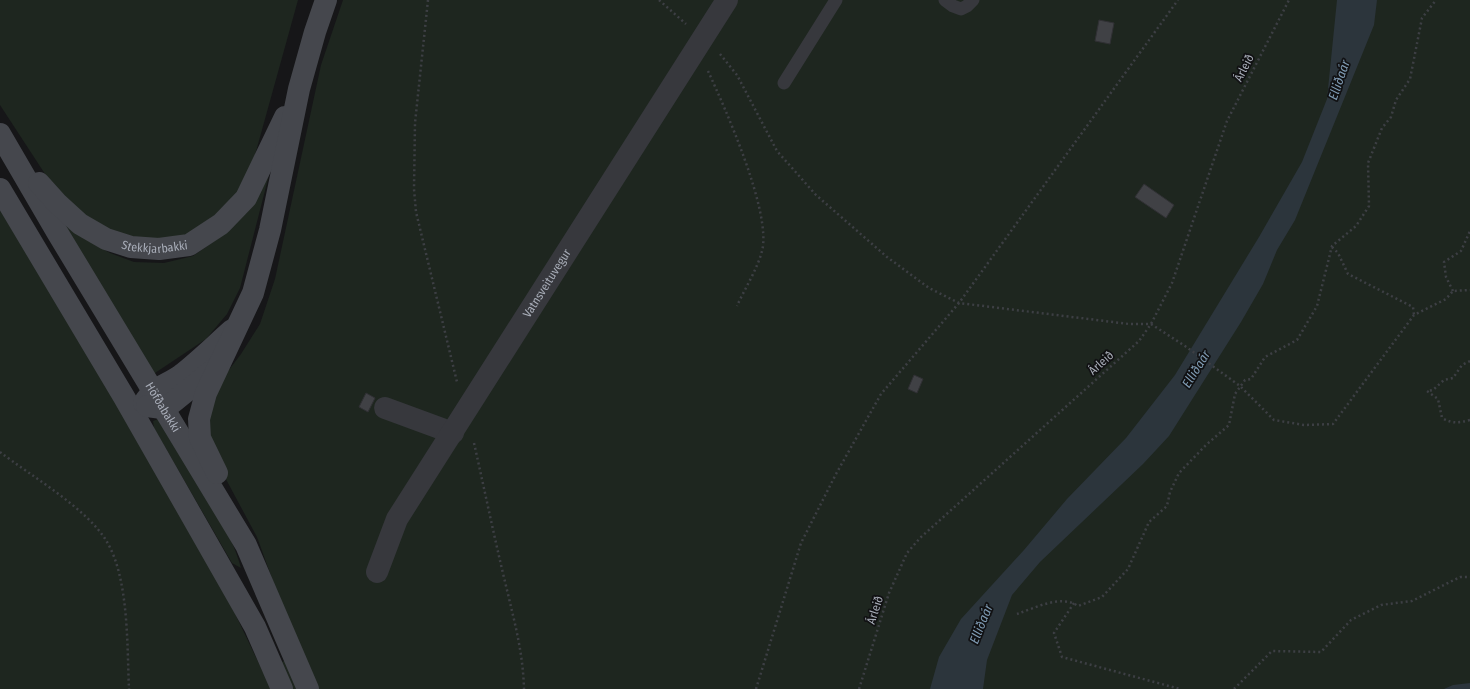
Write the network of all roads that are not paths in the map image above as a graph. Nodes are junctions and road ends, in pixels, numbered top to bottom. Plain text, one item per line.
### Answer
1 (326, 0) edge
2 (727, 0) edge
3 (836, 0) edge
4 (945, 0) edge
5 (973, 0) edge
6 (784, 83) dead end
7 (299, 89) junction
8 (5, 142) edge
9 (0, 189) edge
10 (240, 322) junction
11 (221, 363) junction
12 (145, 400) junction
13 (385, 408) dead end
14 (452, 433) junction
15 (246, 545) junction
16 (377, 572) dead end
17 (282, 689) edge
18 (308, 689) edge

1 - 7 main road, Stekkjarbakki
2 - 14 street, Vatnsveituvegur
3 - 6 lane
4 - 5 lane
7 - 8 main road, Stekkjarbakki
7 - 10 main road, Stekkjarbakki
8 - 12 main road, Höfðabakki
9 - 12 main road, Höfðabakki
10 - 11 main road
10 - 12 main road, Stekkjarbakki
11 - 12 main road
11 - 15 main road
12 - 15 main road, Höfðabakki
12 - 17 main road, Höfðabakki
13 - 14 street
14 - 16 street, Vatnsveituvegur
15 - 18 main road, Höfðabakki

